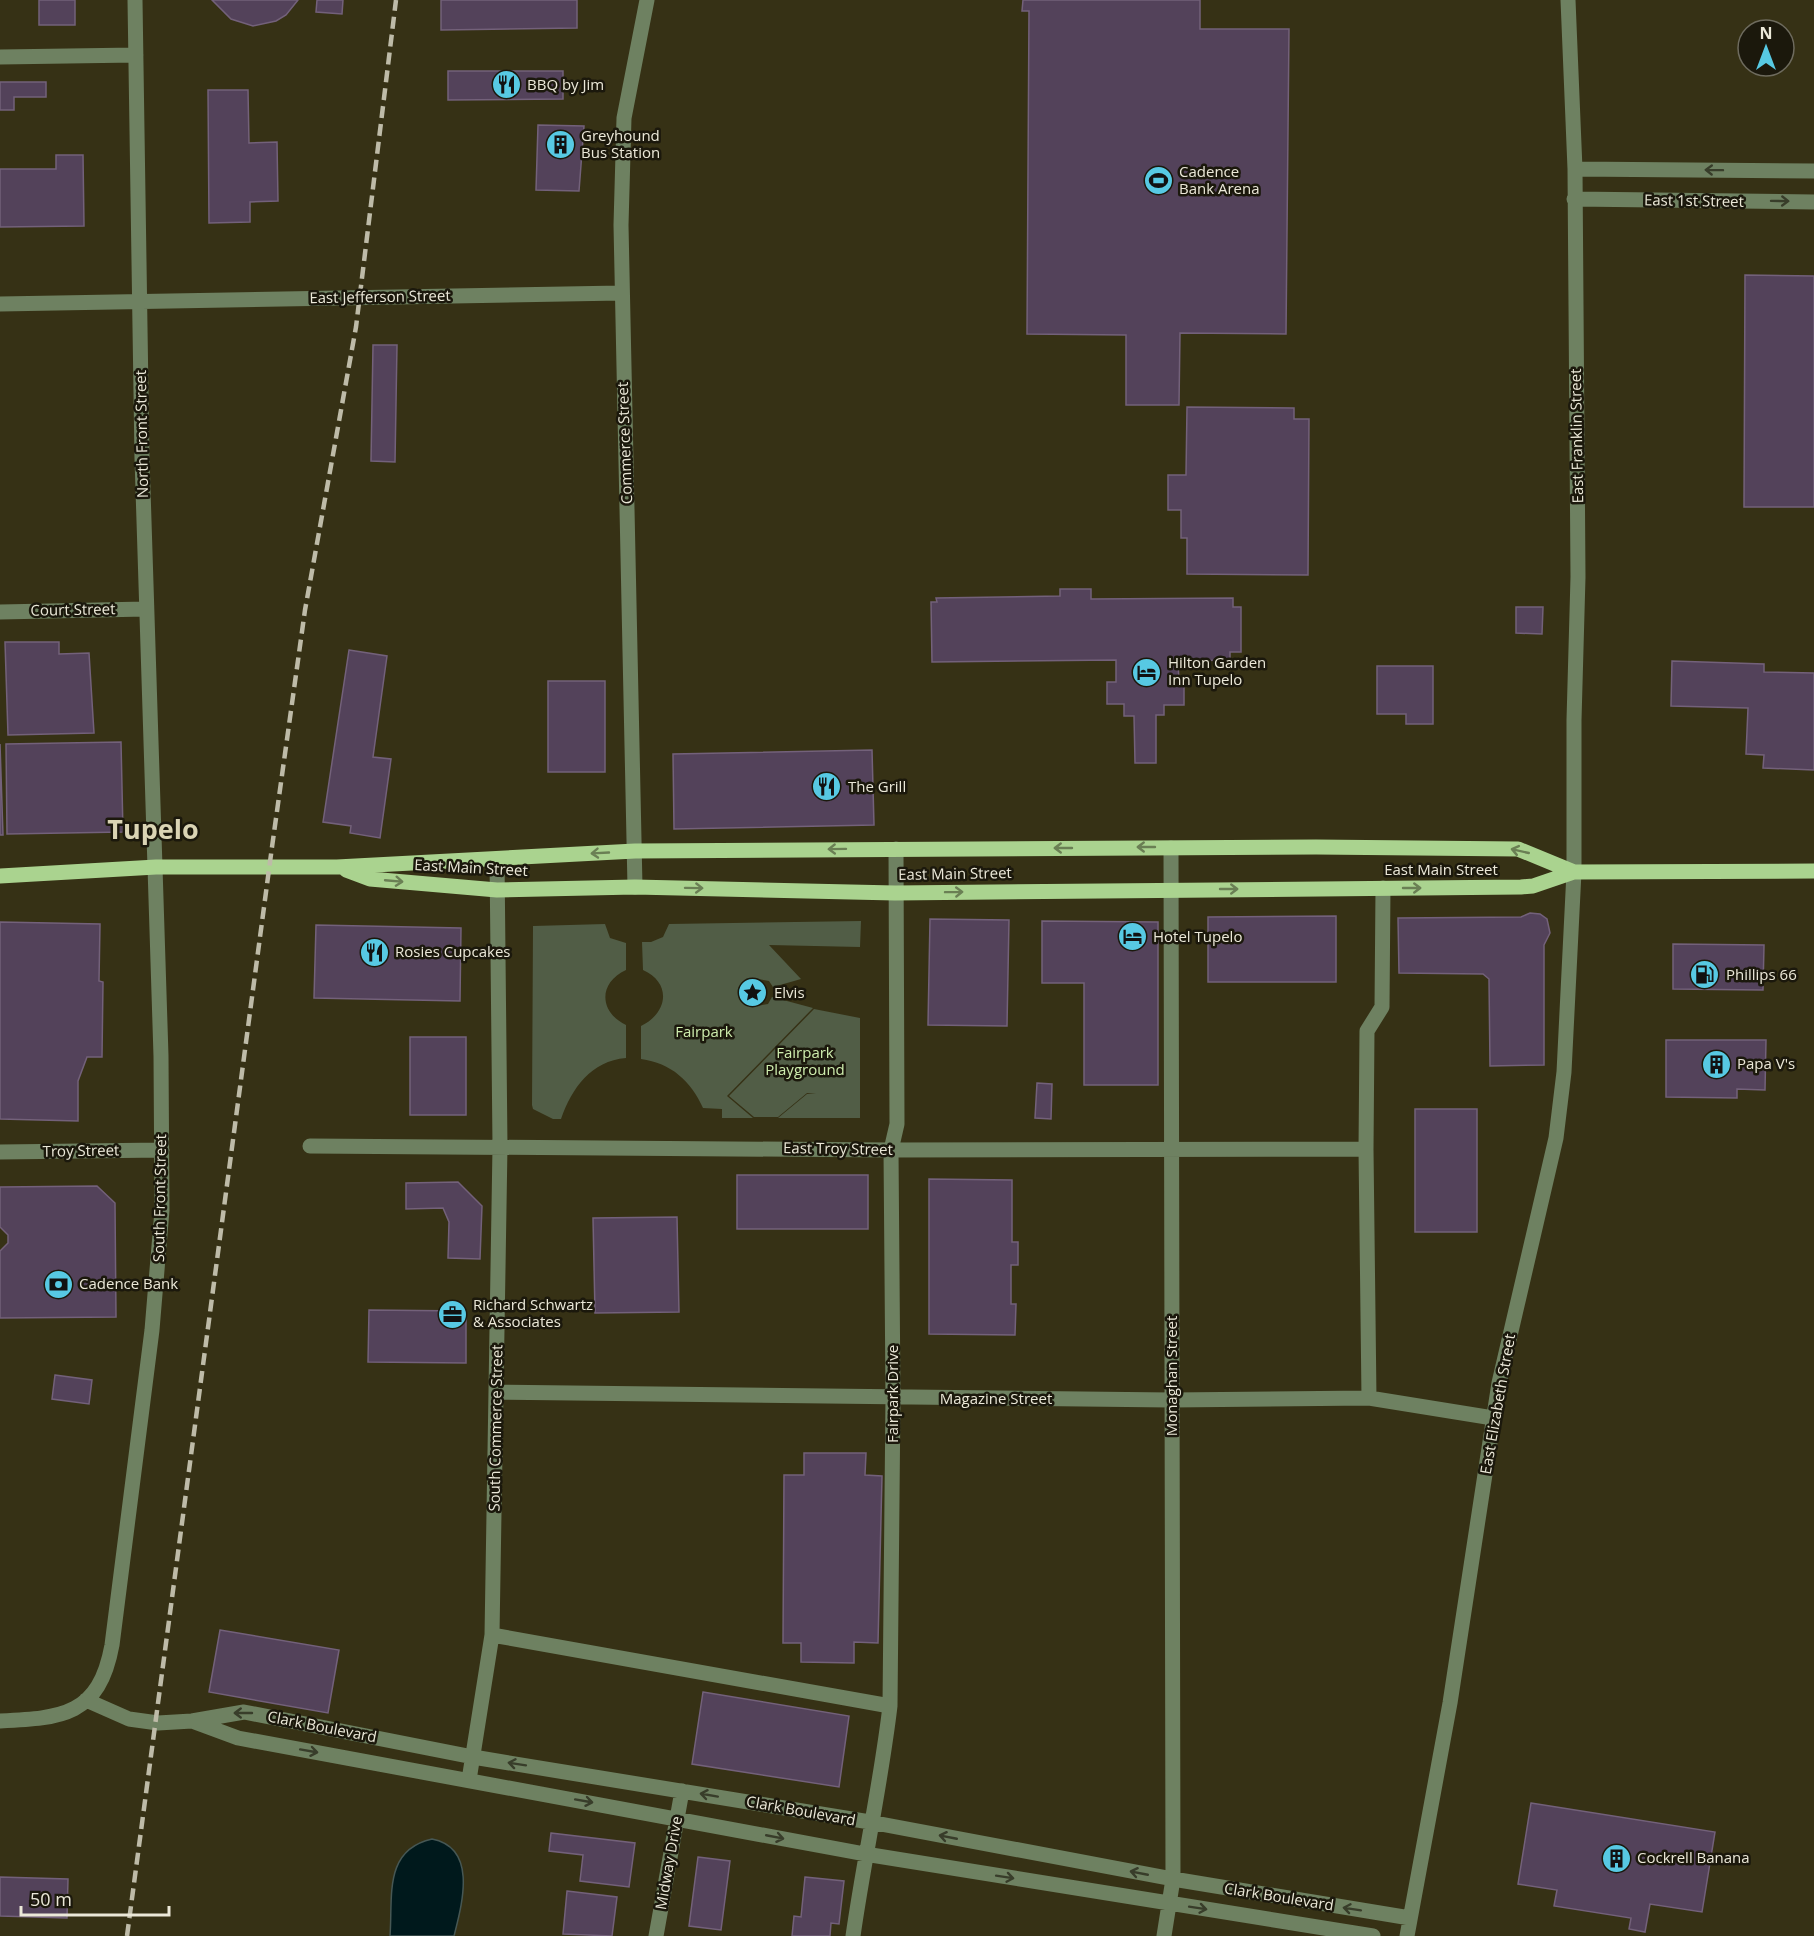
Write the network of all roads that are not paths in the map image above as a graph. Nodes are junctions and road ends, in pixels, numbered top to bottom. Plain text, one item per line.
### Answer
1 (135, 0) edge
2 (647, 0) edge
3 (1568, 0) edge
4 (136, 55) junction
5 (0, 57) edge
6 (1575, 169) junction
7 (1814, 171) edge
8 (1574, 199) junction
9 (1814, 202) edge
10 (621, 293) junction
11 (140, 301) junction
12 (0, 304) edge
13 (146, 609) junction
14 (0, 612) edge
15 (1171, 848) junction
16 (896, 849) junction
17 (635, 851) junction
18 (497, 859) junction
19 (156, 867) junction
20 (337, 867) junction
21 (1814, 871) edge
22 (1574, 872) junction
23 (0, 876) edge
24 (635, 887) junction
25 (1383, 888) junction
26 (497, 890) junction
27 (1171, 890) junction
28 (895, 893) junction
29 (310, 1146) dead end
30 (500, 1146) junction
31 (1171, 1149) junction
32 (1366, 1149) junction
33 (162, 1150) junction
34 (891, 1150) junction
35 (0, 1152) edge
36 (497, 1392) junction
37 (893, 1396) junction
38 (1369, 1398) junction
39 (1172, 1400) junction
40 (1493, 1418) junction
41 (492, 1635) junction
42 (86, 1700) junction
43 (890, 1706) junction
44 (0, 1721) edge
45 (192, 1721) junction
46 (472, 1756) junction
47 (469, 1780) junction
48 (682, 1791) junction
49 (677, 1818) junction
50 (870, 1822) junction
51 (865, 1854) junction
52 (1173, 1880) junction
53 (1170, 1904) junction
54 (1410, 1918) junction
55 (656, 1936) edge
56 (853, 1936) edge
57 (1164, 1936) edge
58 (1373, 1936) edge
59 (1407, 1936) edge

1 - 4 street, North Front Street
2 - 10 street, Commerce Street
3 - 6 street, East Franklin Street
4 - 5 street
4 - 11 street, North Front Street
7 -> 6 street, East 1st Street
6 - 8 street, East Franklin Street
8 -> 9 street, East 1st Street
8 - 22 street, East Franklin Street
10 - 11 street, East Jefferson Street
10 - 17 street, Commerce Street
11 - 12 street, East Jefferson Street
11 - 13 street, North Front Street
13 - 14 street, Court Street
13 - 19 street, North Front Street
15 -> 16 main road, East Main Street
22 -> 15 main road, East Main Street
15 - 27 street, Monaghan Street
16 -> 17 main road, East Main Street
16 - 28 street, Fairpark Drive
17 -> 18 main road, East Main Street
17 - 24 street, Commerce Street
18 - 20 main road, East Main Street
18 - 26 street, South Commerce Street
19 - 20 main road, East Main Street
19 - 23 main road, East Main Street
19 - 33 street, South Front Street
20 -> 26 main road, East Main Street
21 - 22 main road, East Main Street
25 -> 22 main road, East Main Street
22 - 40 street, East Elizabeth Street
24 - 26 main road, East Main Street
24 -> 28 main road, East Main Street
27 -> 25 main road, East Main Street
25 - 32 street
26 - 30 street, South Commerce Street
28 -> 27 main road, East Main Street
27 - 31 street, Monaghan Street
28 - 34 street, Fairpark Drive
29 - 30 street, East Troy Street
30 - 34 street, East Troy Street
30 - 36 street, South Commerce Street
31 - 32 street, East Troy Street
31 - 34 street, East Troy Street
31 - 39 street, Monaghan Street
32 - 38 street
33 - 35 street, Troy Street
33 - 42 street, South Front Street
34 - 37 street, Fairpark Drive
36 - 37 street, Magazine Street
36 - 41 street, South Commerce Street
37 - 39 street, Magazine Street
37 - 43 street, Fairpark Drive
38 - 39 street, Magazine Street
38 - 40 street, Magazine Street
39 - 52 street, Monaghan Street
40 - 54 street, East Elizabeth Street
41 - 43 street
41 - 46 street, South Commerce Street
42 - 44 street
42 - 45 street, Clark Boulevard
43 - 50 street, Fairpark Drive
46 -> 45 street, Clark Boulevard
45 -> 47 street, Clark Boulevard
46 - 47 street, South Commerce Street
48 -> 46 street, Clark Boulevard
47 -> 49 street, Clark Boulevard
48 - 49 street, Midway Drive
50 -> 48 street, Clark Boulevard
49 -> 51 street, Clark Boulevard
49 - 55 street, Midway Drive
50 - 51 street, Fairpark Drive
52 -> 50 street, Clark Boulevard
51 -> 53 street, Clark Boulevard
51 - 56 street, Fairpark Drive
52 - 53 street, Monaghan Street
54 -> 52 street, Clark Boulevard
53 - 57 street, Monaghan Street
53 -> 58 street, Clark Boulevard
54 - 59 street, East Elizabeth Street

